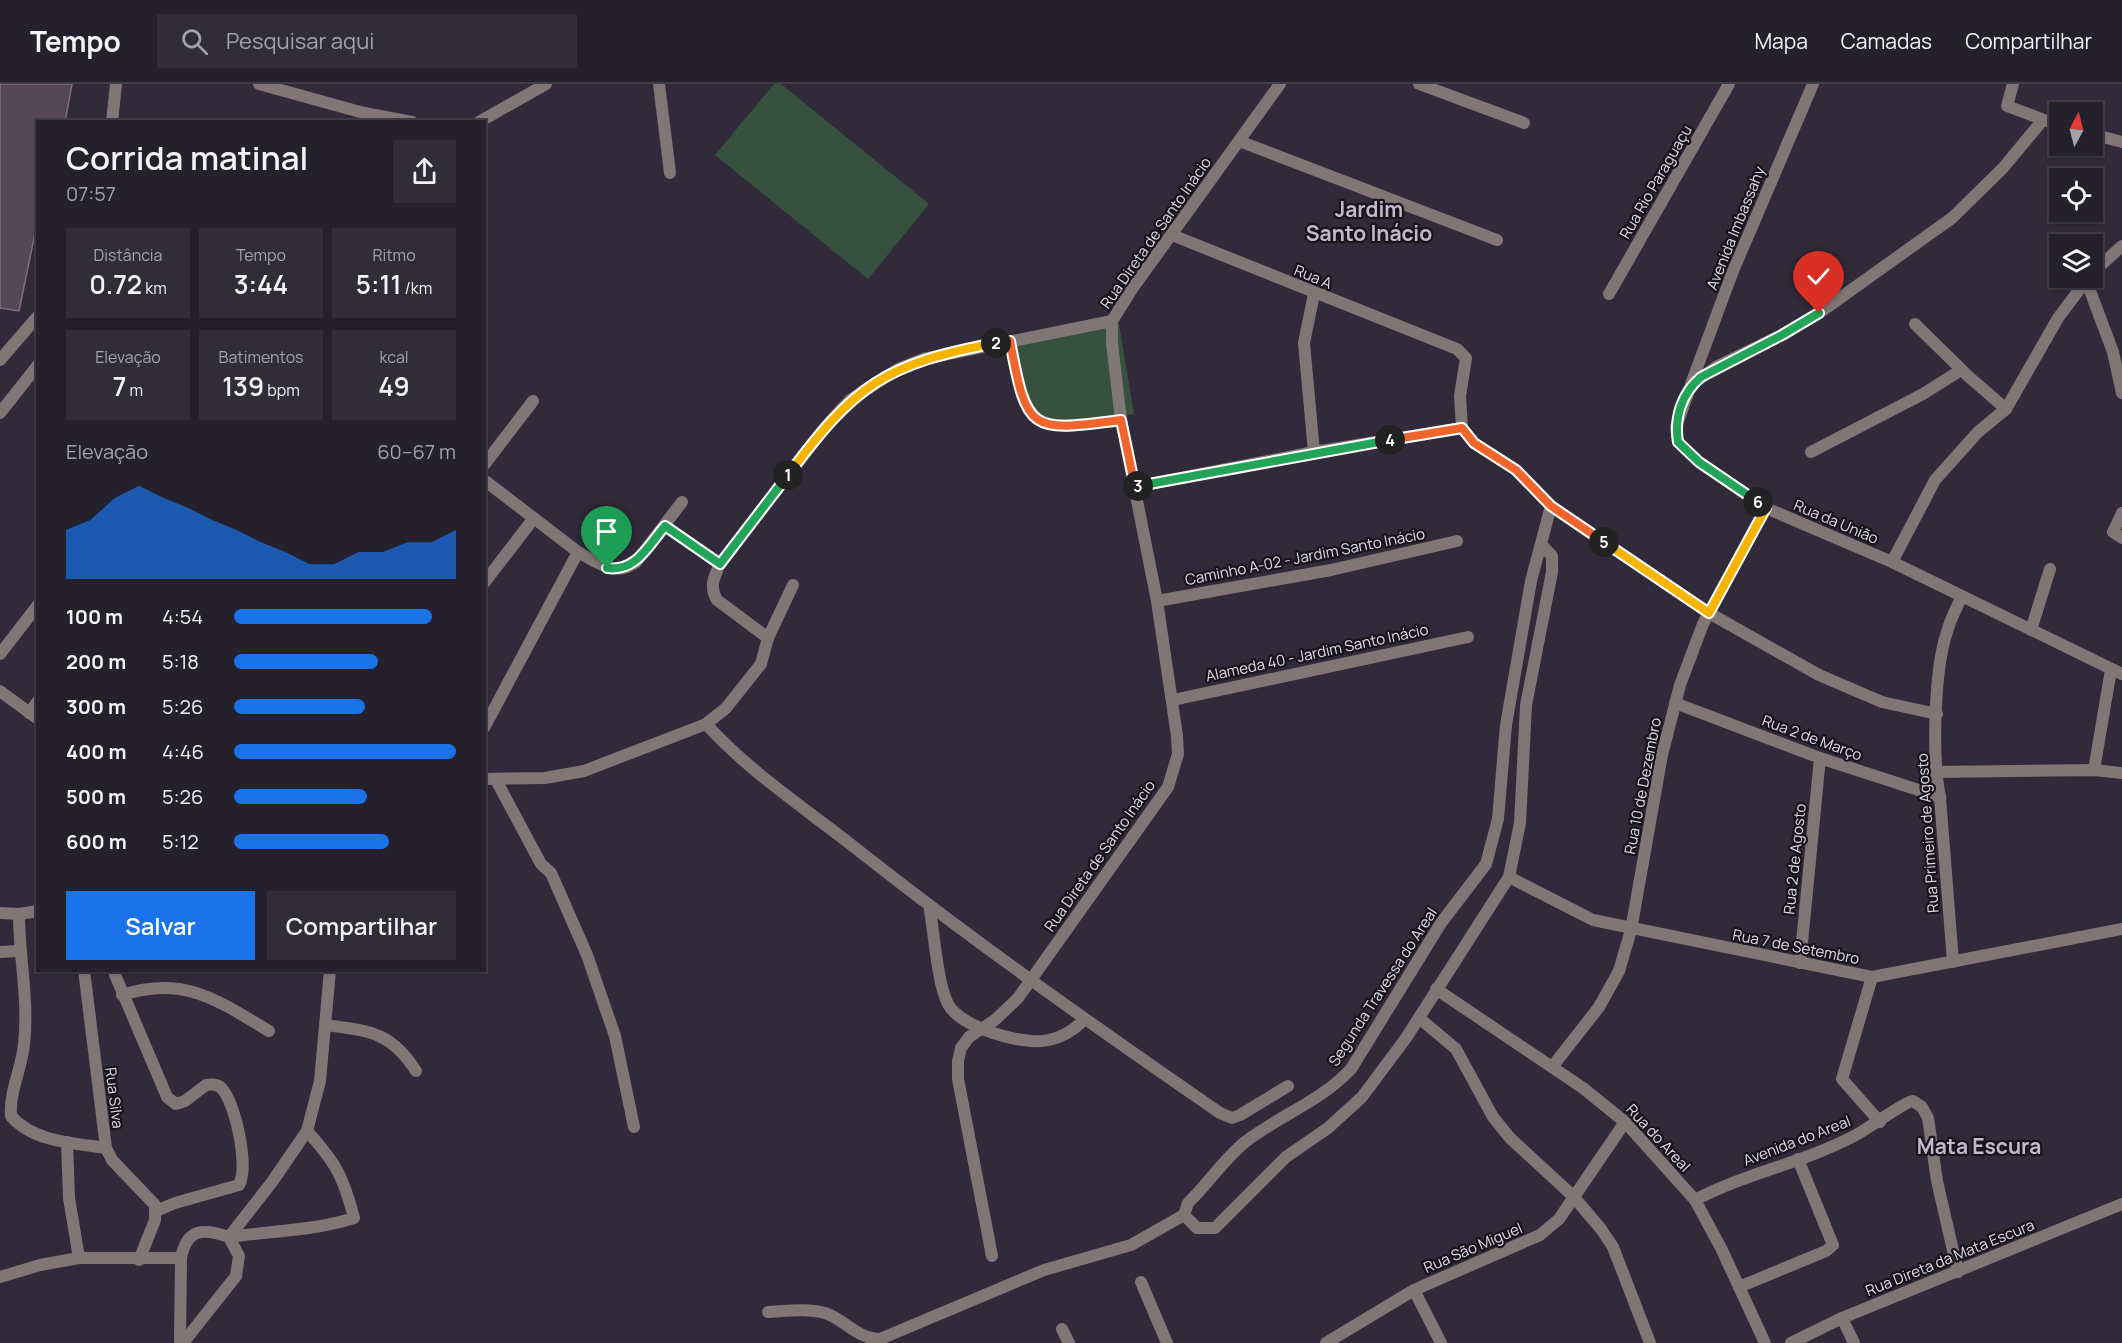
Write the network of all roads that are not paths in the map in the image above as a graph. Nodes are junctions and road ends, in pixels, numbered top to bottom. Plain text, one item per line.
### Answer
1 (116, 84) edge
2 (259, 84) edge
3 (546, 84) edge
4 (659, 84) edge
5 (1280, 84) edge
6 (1419, 84) edge
7 (1729, 84) edge
8 (1813, 84) edge
9 (2013, 84) edge
10 (112, 120) edge
11 (401, 120) edge
12 (483, 120) edge
13 (2042, 121) junction
14 (1524, 123) dead end
15 (2049, 123) edge
16 (2103, 138) edge
17 (1239, 141) junction
18 (2122, 142) edge
19 (670, 173) dead end
20 (1172, 235) junction
21 (1497, 240) dead end
22 (2122, 246) edge
23 (2103, 264) edge
24 (2081, 288) edge
25 (2093, 288) edge
26 (1314, 294) junction
27 (1609, 294) dead end
28 (36, 318) edge
29 (1112, 321) junction
30 (1915, 324) dead end
31 (1010, 341) junction
32 (0, 360) edge
33 (36, 368) edge
34 (1961, 370) junction
35 (1691, 385) junction
36 (2122, 393) edge
37 (533, 401) dead end
38 (2006, 409) junction
39 (0, 413) edge
40 (1121, 420) junction
41 (1462, 428) junction
42 (1314, 452) junction
43 (1811, 452) dead end
44 (486, 462) edge
45 (486, 482) edge
46 (1135, 487) junction
47 (681, 502) dead end
48 (1551, 506) junction
49 (1766, 508) junction
50 (2122, 513) edge
51 (534, 518) junction
52 (665, 526) junction
53 (2122, 538) edge
54 (1457, 541) dead end
55 (1541, 544) junction
56 (578, 552) junction
57 (1892, 562) junction
58 (720, 564) junction
59 (2050, 569) dead end
60 (486, 580) edge
61 (793, 585) dead end
62 (1961, 598) junction
63 (1157, 601) junction
64 (36, 608) edge
65 (1709, 613) junction
66 (2031, 630) junction
67 (1468, 637) dead end
68 (768, 638) junction
69 (0, 654) edge
70 (2117, 672) edge
71 (0, 691) edge
72 (1173, 699) junction
73 (1675, 703) junction
74 (1937, 714) junction
75 (33, 716) edge
76 (486, 724) edge
77 (706, 724) junction
78 (1820, 758) junction
79 (2094, 770) junction
80 (1935, 772) junction
81 (2122, 773) edge
82 (490, 779) edge
83 (1940, 797) junction
84 (1509, 876) junction
85 (929, 905) junction
86 (36, 911) edge
87 (0, 913) edge
88 (19, 914) junction
89 (2122, 929) edge
90 (1631, 930) junction
91 (19, 951) junction
92 (0, 952) edge
93 (1953, 962) junction
94 (1800, 963) junction
95 (84, 972) edge
96 (114, 972) edge
97 (330, 972) edge
98 (1872, 977) junction
99 (1031, 980) junction
100 (1436, 989) junction
101 (122, 994) junction
102 (1419, 1018) junction
103 (1084, 1020) junction
104 (326, 1025) junction
105 (980, 1028) junction
106 (269, 1030) dead end
107 (1552, 1067) junction
108 (416, 1071) dead end
109 (1288, 1086) dead end
110 (1625, 1122) junction
111 (1880, 1122) junction
112 (634, 1127) dead end
113 (307, 1131) junction
114 (68, 1142) junction
115 (106, 1148) junction
116 (1798, 1159) junction
117 (1573, 1196) junction
118 (1695, 1200) junction
119 (2122, 1204) edge
120 (156, 1211) junction
121 (1184, 1215) junction
122 (229, 1237) junction
123 (992, 1256) dead end
124 (79, 1258) junction
125 (181, 1258) junction
126 (139, 1260) junction
127 (1958, 1272) junction
128 (0, 1277) edge
129 (1141, 1282) dead end
130 (1739, 1287) junction
131 (1414, 1290) junction
132 (768, 1312) dead end
133 (1842, 1318) junction
134 (1062, 1329) dead end
135 (181, 1343) edge
136 (1069, 1343) edge
137 (1167, 1343) edge
138 (1326, 1343) edge
139 (1441, 1343) edge
140 (1650, 1343) edge
141 (1765, 1343) edge
142 (1791, 1343) edge
143 (1854, 1343) edge

1 - 10 street
2 - 11 street
3 - 12 street
4 - 19 street
5 - 17 street, Rua Direta de Santo Inácio
6 - 14 street
7 - 27 street, Rua Rio Paraguaçu
8 - 35 street, Avenida Imbassahy
9 - 13 street
13 - 15 street
13 - 35 street
16 - 18 street
17 - 20 street, Rua Direta de Santo Inácio
17 - 21 street
20 - 26 street, Rua A
20 - 29 street, Rua Direta de Santo Inácio
22 - 23 street
24 - 38 street
25 - 36 street
26 - 41 street, Rua A
26 - 42 street
28 - 32 street
29 - 31 street
29 - 40 street, Rua Direta de Santo Inácio
30 - 34 street
31 - 40 street
31 - 58 street
33 - 39 street
34 - 38 street
34 - 43 street
35 - 49 street, Rua da União
37 - 44 street
38 - 57 street
40 - 46 street, Rua Direta de Santo Inácio
41 - 42 street
41 - 48 street
42 - 46 street
45 - 51 street
46 - 63 street, Rua Direta de Santo Inácio
47 - 52 street
48 - 55 street, Segunda Travessa do Areal
48 - 65 street
49 - 57 street, Rua da União
49 - 65 street, Rua 10 de Dezembro
50 - 53 street
51 - 56 street
51 - 60 street
52 - 56 street
52 - 58 street
54 - 63 street, Caminho A-02 - Jardim Santo Inácio
55 - 84 street
55 - 121 street, Segunda Travessa do Areal
56 - 76 street
57 - 62 street, Rua da União
58 - 68 street
59 - 66 street
61 - 68 street
62 - 66 street, Rua da União
62 - 74 street, Rua Primeiro de Agosto
63 - 72 street, Rua Direta de Santo Inácio
64 - 69 street
65 - 73 street, Rua 10 de Dezembro
65 - 74 street
66 - 70 street, Rua da União
67 - 72 street, Alameda 40 - Jardim Santo Inácio
68 - 77 street
70 - 79 street
71 - 75 street
72 - 99 street, Rua Direta de Santo Inácio
73 - 78 street, Rua 2 de Março
73 - 90 street, Rua 10 de Dezembro
74 - 80 street, Rua Primeiro de Agosto
77 - 82 street
77 - 85 street
78 - 83 street, Rua 2 de Março
78 - 94 street, Rua 2 de Agosto
79 - 80 street
79 - 81 street
80 - 83 street, Rua Primeiro de Agosto
82 - 112 street
83 - 93 street, Rua Primeiro de Agosto
84 - 90 street, Rua 7 de Setembro
84 - 100 street
85 - 99 street
85 - 105 street
86 - 88 street
87 - 88 street
88 - 91 street
89 - 93 street, Rua 7 de Setembro
90 - 94 street, Rua 7 de Setembro
90 - 107 street, Rua 10 de Dezembro
91 - 92 street
91 - 114 street
93 - 98 street, Rua 7 de Setembro
94 - 98 street, Rua 7 de Setembro
95 - 115 street, Rua Silva
96 - 101 street
97 - 104 street
98 - 111 street
99 - 103 street
99 - 105 street, Rua Direta de Santo Inácio
100 - 102 street
100 - 107 street, Rua do Areal
101 - 106 street
101 - 120 street
102 - 117 street
102 - 121 street
103 - 105 street
103 - 109 street
104 - 108 street
104 - 113 street
105 - 123 street, Rua Direta de Santo Inácio
107 - 110 street, Rua do Areal
110 - 117 street, Rua São Miguel
110 - 118 street, Rua do Areal
111 - 116 street, Avenida do Areal
111 - 127 street, Avenida do Areal
113 - 122 street
113 - 122 street
114 - 115 street
114 - 124 street
115 - 120 street, Rua Silva
116 - 118 street, Avenida do Areal
116 - 130 street
117 - 131 street, Rua São Miguel
117 - 140 street
118 - 130 street, Rua do Areal
119 - 127 street, Rua Direta da Mata Escura
120 - 126 street
121 - 132 street
122 - 125 street
122 - 135 street
124 - 126 street
124 - 128 street
125 - 126 street
125 - 135 street
127 - 133 street, Rua Direta da Mata Escura
129 - 137 street
130 - 141 street, Rua do Areal
131 - 138 street, Rua São Miguel
131 - 139 street
133 - 142 street, Rua Direta da Mata Escura
133 - 143 street
134 - 136 street

